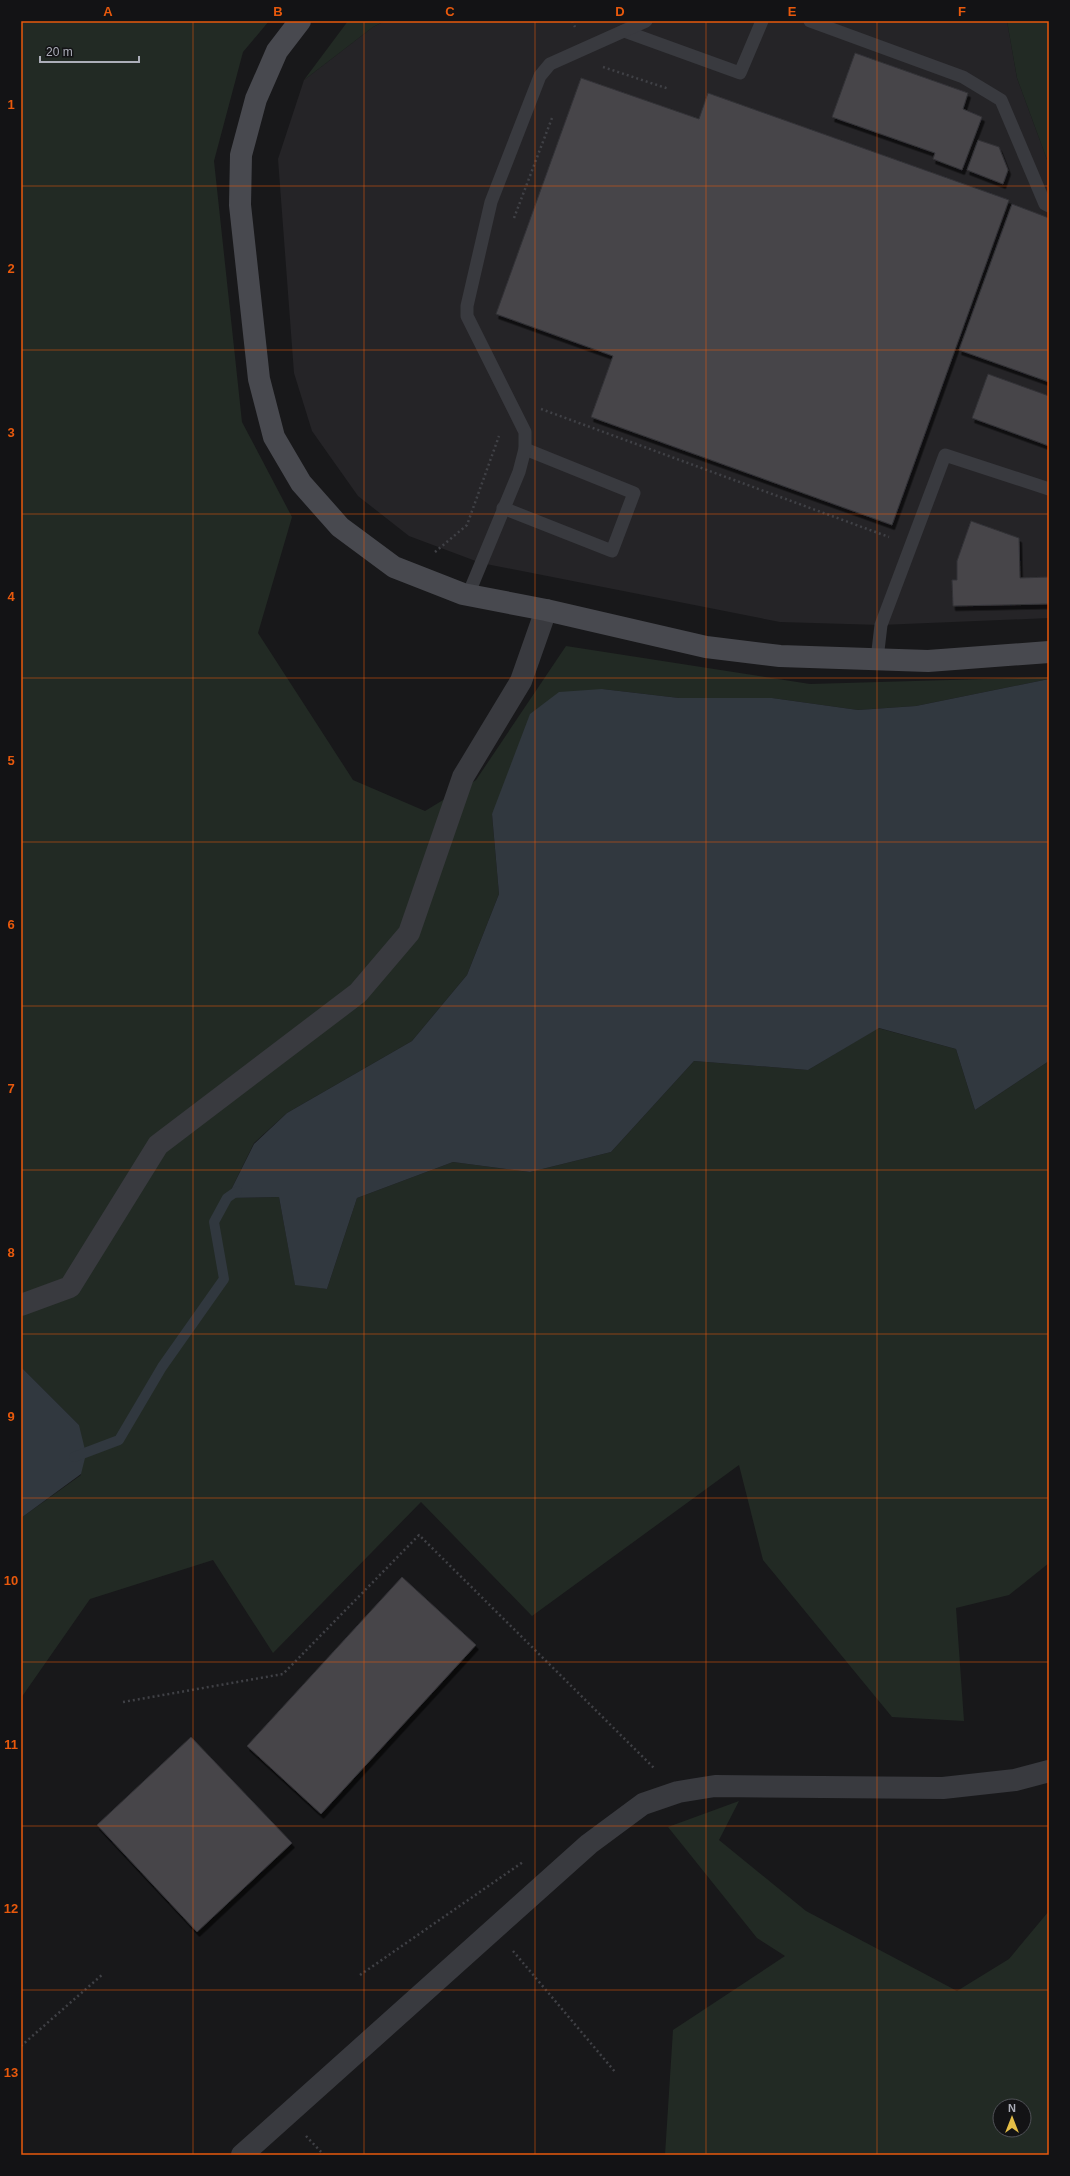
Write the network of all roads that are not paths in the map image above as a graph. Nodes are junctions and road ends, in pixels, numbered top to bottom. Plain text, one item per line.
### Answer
1 (300, 21) edge
2 (646, 21) edge
3 (762, 21) edge
4 (810, 21) edge
5 (624, 31) junction
6 (1049, 206) edge
7 (525, 449) junction
8 (1049, 489) edge
9 (503, 508) junction
10 (468, 595) junction
11 (546, 610) junction
12 (1049, 652) edge
13 (877, 659) junction
14 (21, 1305) edge
15 (1049, 1771) edge
16 (242, 2155) edge

1 - 10 street
2 - 5 lane
3 - 5 lane
4 - 6 lane
5 - 7 lane
7 - 9 lane
7 - 9 lane
8 - 13 lane
9 - 10 lane
10 - 11 street
11 - 13 street
11 - 14 street
12 - 13 street
15 - 16 street

